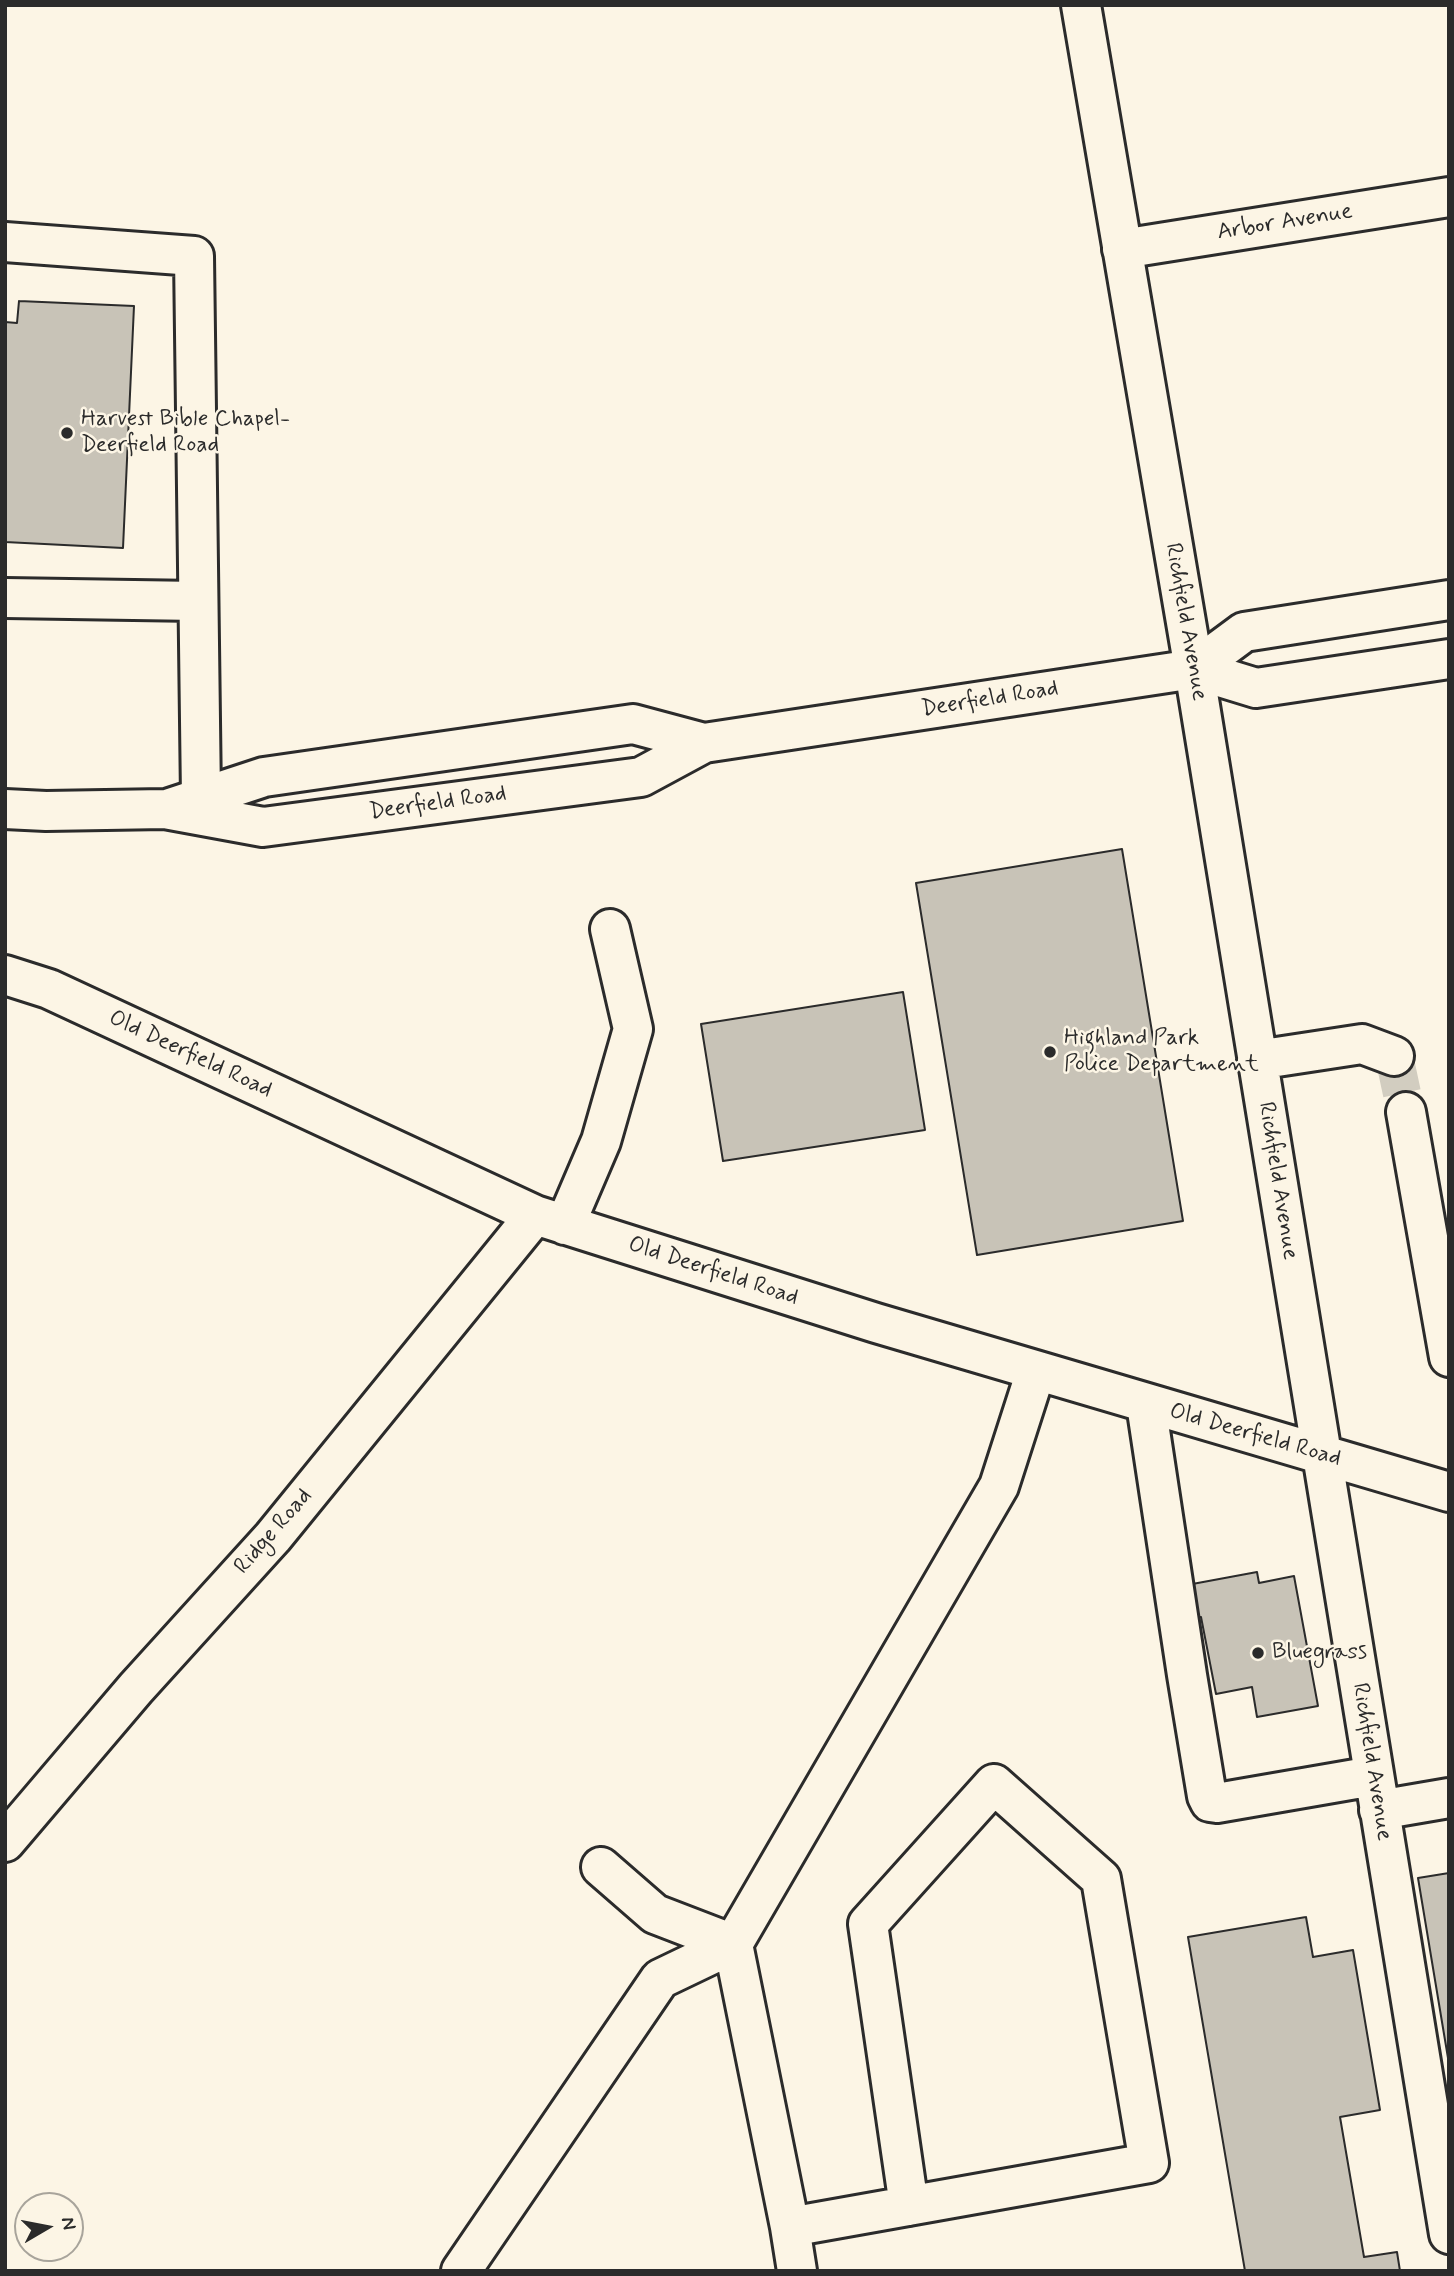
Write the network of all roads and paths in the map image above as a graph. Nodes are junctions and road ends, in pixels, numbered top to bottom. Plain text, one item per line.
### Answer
1 (1081, 5) edge
2 (1449, 197) edge
3 (5, 242) edge
4 (1122, 250) junction
5 (5, 598) edge
6 (1449, 600) edge
7 (198, 601) junction
8 (1449, 659) edge
9 (1194, 669) junction
10 (704, 743) junction
11 (201, 798) junction
12 (5, 809) edge
13 (165, 809) junction
14 (610, 929) dead end
15 (5, 975) edge
16 (1394, 1056) dead end
17 (1257, 1060) junction
18 (1406, 1112) tunnel mouth
19 (550, 1220) junction
20 (1449, 1357) edge
21 (1036, 1371) junction
22 (1146, 1404) junction
23 (1322, 1456) junction
24 (1449, 1492) edge
25 (1376, 1793) junction
26 (1449, 1798) edge
27 (5, 1842) edge
28 (601, 1867) dead end
29 (733, 1944) junction
30 (909, 2206) junction
31 (790, 2227) junction
32 (1449, 2234) edge
33 (461, 2271) edge
34 (797, 2271) edge

1 - 4 street, Richfield Avenue
2 - 4 street, Arbor Avenue
3 - 7 street
4 - 9 street, Richfield Avenue
5 - 7 street
6 - 9 street, Deerfield Road
7 - 11 street
8 - 9 street, Deerfield Road
9 - 10 street, Deerfield Road
9 - 17 street, Richfield Avenue
10 - 11 street, Deerfield Road
10 - 13 street, Deerfield Road
11 - 13 street, Deerfield Road
12 - 13 street, Deerfield Road
14 - 19 street, Ridge Road
15 - 19 street, Old Deerfield Road
16 - 17 street
17 - 23 street, Richfield Avenue
18 - 20 street
19 - 21 street, Old Deerfield Road
19 - 27 street, Ridge Road
21 - 22 street, Old Deerfield Road
21 - 29 street
22 - 23 street, Old Deerfield Road
22 - 25 street
23 - 24 street, Old Deerfield Road
23 - 25 street, Richfield Avenue
25 - 26 street
25 - 32 street, Richfield Avenue
28 - 29 street
29 - 31 street
29 - 33 street
30 - 30 street
30 - 31 street
31 - 34 street

